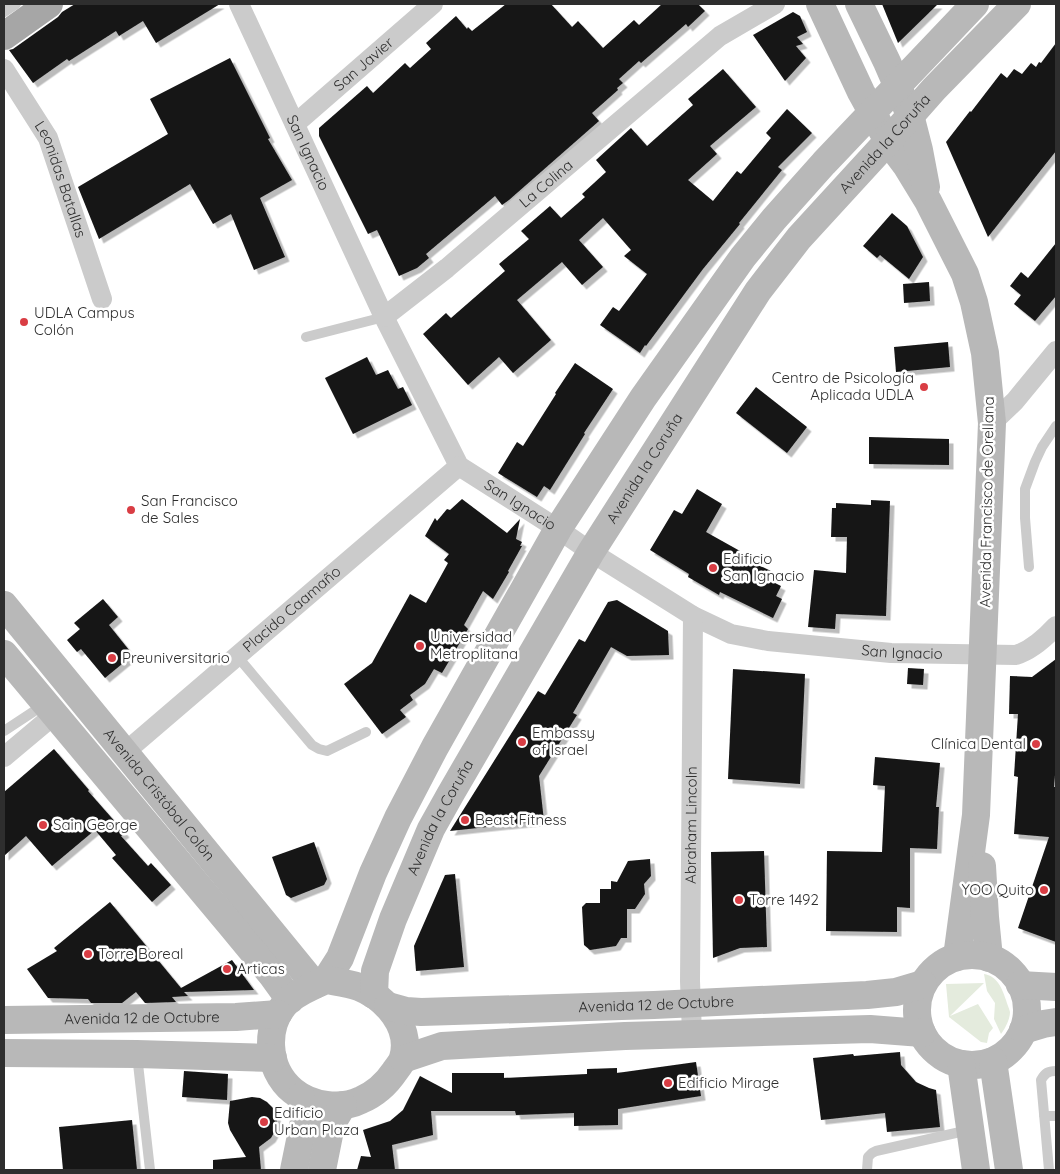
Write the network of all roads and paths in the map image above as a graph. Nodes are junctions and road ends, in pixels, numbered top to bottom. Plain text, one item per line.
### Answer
1 (16, 4) edge
2 (49, 4) edge
3 (239, 4) edge
4 (433, 4) edge
5 (775, 4) edge
6 (820, 4) edge
7 (858, 4) edge
8 (975, 4) edge
9 (1017, 4) edge
10 (4, 12) edge
11 (4, 36) edge
12 (4, 69) edge
13 (897, 87) junction
14 (872, 112) junction
15 (910, 115) junction
16 (294, 124) junction
17 (888, 142) junction
18 (928, 201) junction
19 (102, 299) dead end
20 (384, 317) junction
21 (306, 337) dead end
22 (1056, 351) edge
23 (992, 423) junction
24 (1056, 426) edge
25 (459, 466) junction
26 (558, 528) junction
27 (591, 552) junction
28 (1030, 567) dead end
29 (4, 606) edge
30 (693, 616) junction
31 (1056, 626) edge
32 (4, 654) edge
33 (983, 655) junction
34 (237, 656) junction
35 (475, 675) junction
36 (508, 694) junction
37 (47, 706) junction
38 (4, 726) edge
39 (4, 731) edge
40 (366, 732) dead end
41 (124, 753) junction
42 (4, 757) edge
43 (976, 815) junction
44 (957, 957) junction
45 (989, 958) junction
46 (320, 983) junction
47 (923, 984) junction
48 (1020, 985) junction
49 (1056, 987) edge
50 (381, 1001) junction
51 (690, 1004) junction
52 (284, 1007) junction
53 (4, 1020) edge
54 (1056, 1022) edge
55 (1023, 1030) junction
56 (922, 1033) junction
57 (692, 1034) junction
58 (4, 1053) edge
59 (137, 1054) junction
60 (273, 1058) junction
61 (403, 1059) junction
62 (993, 1061) junction
63 (961, 1064) junction
64 (1056, 1071) edge
65 (301, 1097) junction
66 (343, 1105) junction
67 (1044, 1116) junction
68 (1056, 1116) edge
69 (970, 1130) junction
70 (1051, 1164) edge
71 (150, 1170) edge
72 (294, 1170) edge
73 (322, 1170) edge
74 (867, 1170) edge
75 (976, 1170) edge
76 (1009, 1170) edge

1 - 10 lane
2 - 11 main road
3 - 16 street, San Ignacio
4 - 16 street, San Javier
5 - 20 street, La Colina
6 - 14 main road, Avenida Francisco de Orellana
7 - 13 main road, Avenida Francisco de Orellana
8 - 13 main road, Avenida la Coruña
9 - 15 main road, Avenida la Coruña
12 - 19 street, Leonidas Batallas
13 - 14 main road, Avenida la Coruña
13 - 15 main road, Avenida Francisco de Orellana
14 - 17 main road, Avenida Francisco de Orellana
14 - 26 main road, Avenida la Coruña
15 - 17 main road, Avenida la Coruña
15 - 18 main road, Avenida Francisco de Orellana
16 - 20 street, San Ignacio
17 - 18 main road, Avenida Francisco de Orellana
17 - 27 main road, Avenida la Coruña
18 - 23 main road, Avenida Francisco de Orellana
20 - 21 lane, La Colina
20 - 25 street, San Ignacio
22 - 23 street
23 - 33 main road, Avenida Francisco de Orellana
24 - 28 lane
25 - 26 street, San Ignacio
25 - 34 street, Placido Caamaño
26 - 27 street, San Ignacio
26 - 35 main road, Avenida la Coruña
27 - 30 street, San Ignacio
27 - 36 main road, Avenida la Coruña
29 - 41 main road, Avenida Cristóbal Colón
30 - 33 street, San Ignacio
30 - 51 street, Abraham Lincoln
31 - 33 street, San Ignacio
32 - 37 main road, Avenida Cristóbal Colón
33 - 43 main road, Avenida Francisco de Orellana
34 - 40 lane
34 - 41 street, Placido Caamaño
35 - 36 main road
35 - 46 main road, Avenida la Coruña
36 - 50 main road, Avenida la Coruña
37 - 38 lane
37 - 39 lane
37 - 42 street
37 - 52 main road, Avenida Cristóbal Colón
41 - 46 main road, Avenida Cristóbal Colón
43 - 44 main road, Avenida Francisco de Orellana
43 - 45 main road, Avenida Francisco de Orellana
44 - 45 main road
44 - 47 main road
45 - 48 main road
46 - 50 main road
46 - 52 main road
47 - 51 main road, Avenida 12 de Octubre
47 - 56 main road
48 - 49 main road
48 - 55 main road
50 - 51 main road, Avenida 12 de Octubre
50 - 61 main road
51 - 57 street, Abraham Lincoln
52 - 53 main road, Avenida 12 de Octubre
52 - 60 main road
54 - 55 main road
55 - 62 main road
56 - 57 main road, Avenida 12 de Octubre
56 - 63 main road
57 - 61 main road, Avenida 12 de Octubre
58 - 59 main road
59 - 60 main road
59 - 71 lane
60 - 65 main road
61 - 66 main road
62 - 63 main road
62 - 76 main road
63 - 69 main road
64 - 67 lane
65 - 66 main road
65 - 72 main road
66 - 73 main road
67 - 68 lane
67 - 70 lane
69 - 74 lane
69 - 75 main road

